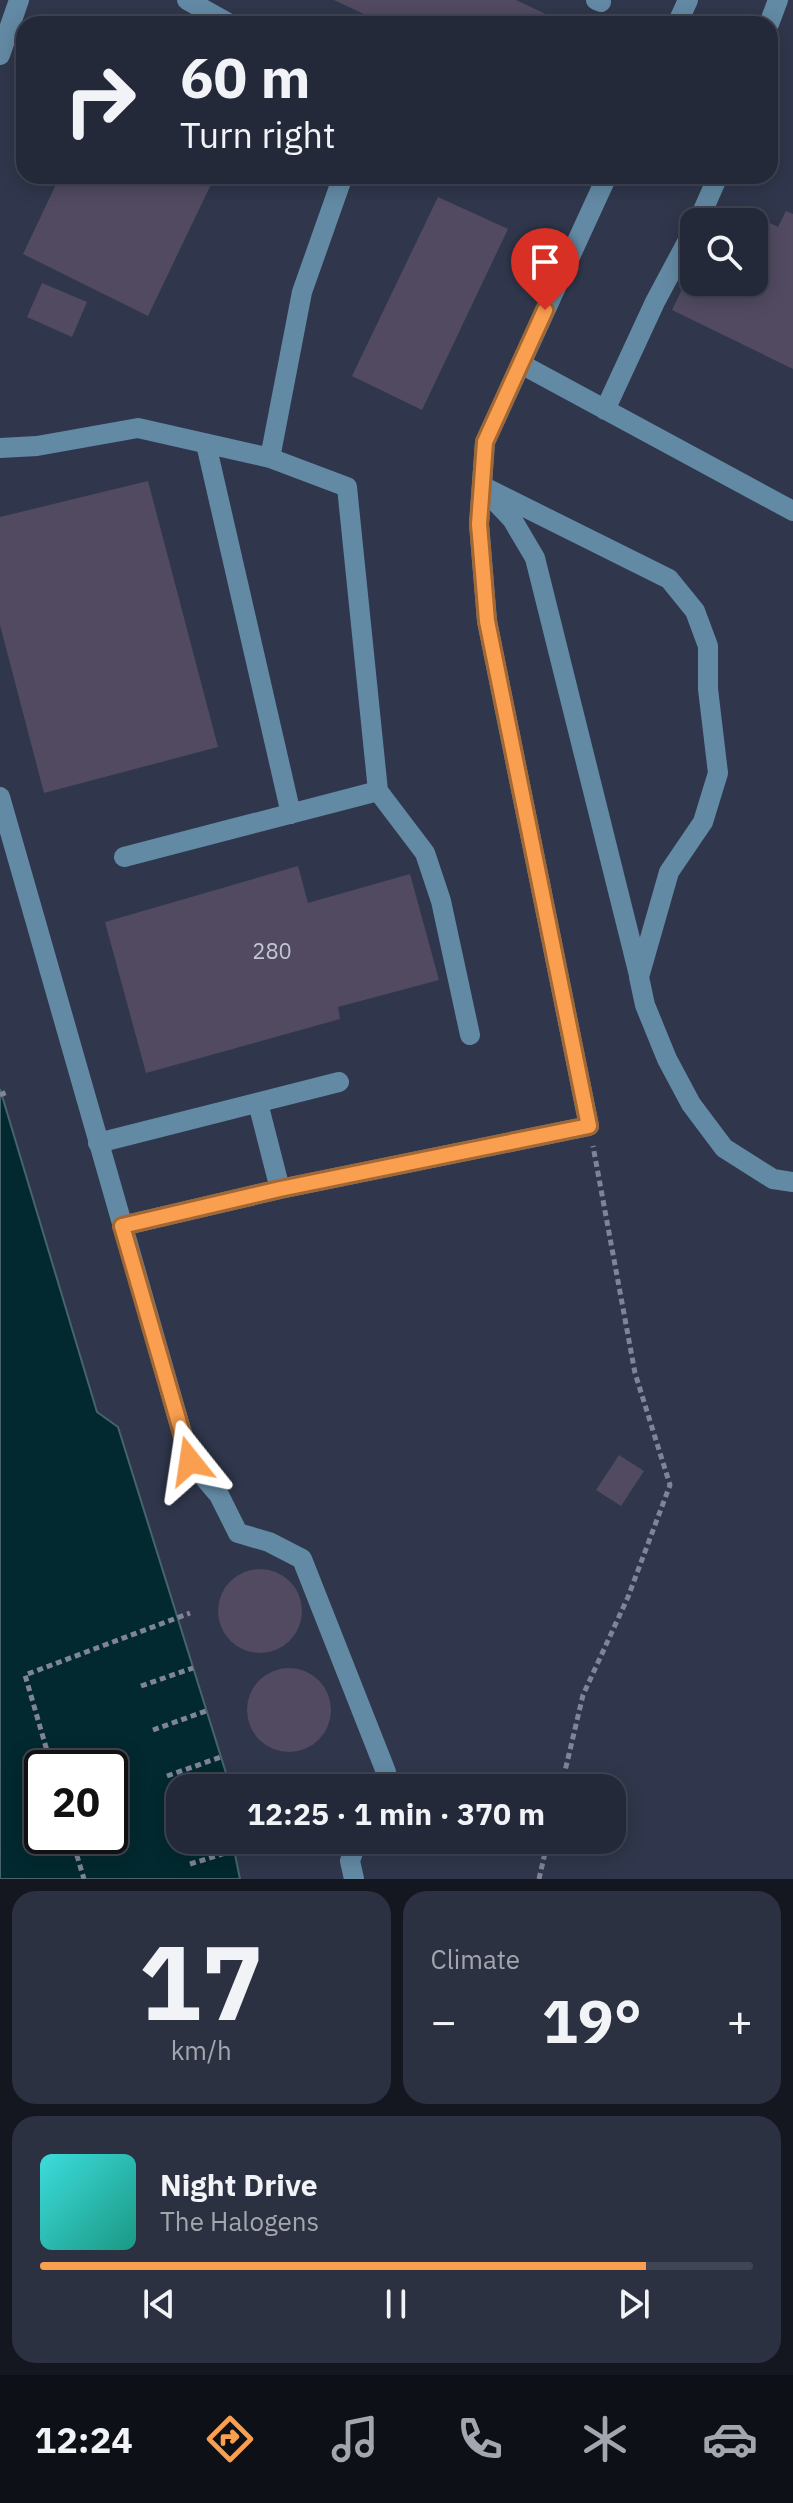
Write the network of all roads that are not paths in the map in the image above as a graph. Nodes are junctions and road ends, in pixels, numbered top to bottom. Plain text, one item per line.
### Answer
1 (19, 0) edge
2 (187, 0) edge
3 (216, 16) edge
4 (0, 55) edge
5 (340, 184) edge
6 (603, 184) edge
7 (715, 184) edge
8 (704, 208) edge
9 (680, 255) edge
10 (521, 364) junction
11 (605, 410) junction
12 (206, 444) junction
13 (0, 448) edge
14 (270, 458) junction
15 (482, 486) junction
16 (793, 511) edge
17 (378, 791) junction
18 (0, 797) edge
19 (291, 814) junction
20 (124, 857) dead end
21 (639, 977) junction
22 (470, 1035) dead end
23 (339, 1082) dead end
24 (258, 1103) junction
25 (98, 1143) junction
26 (793, 1182) edge
27 (280, 1189) junction
28 (122, 1226) junction
29 (385, 1774) edge
30 (352, 1854) edge
31 (354, 1879) edge

1 - 4 street
2 - 3 street
5 - 14 street
6 - 10 street
7 - 8 street
9 - 11 street
10 - 11 street
10 - 15 street
11 - 16 street
12 - 13 street
12 - 14 street
12 - 19 street
14 - 17 street
15 - 21 street
15 - 21 street
15 - 27 street
17 - 19 street
17 - 22 street
18 - 25 street
19 - 20 street
21 - 26 street
23 - 24 street
24 - 25 street
24 - 27 street
25 - 28 street
27 - 28 street
28 - 29 street
30 - 31 street

